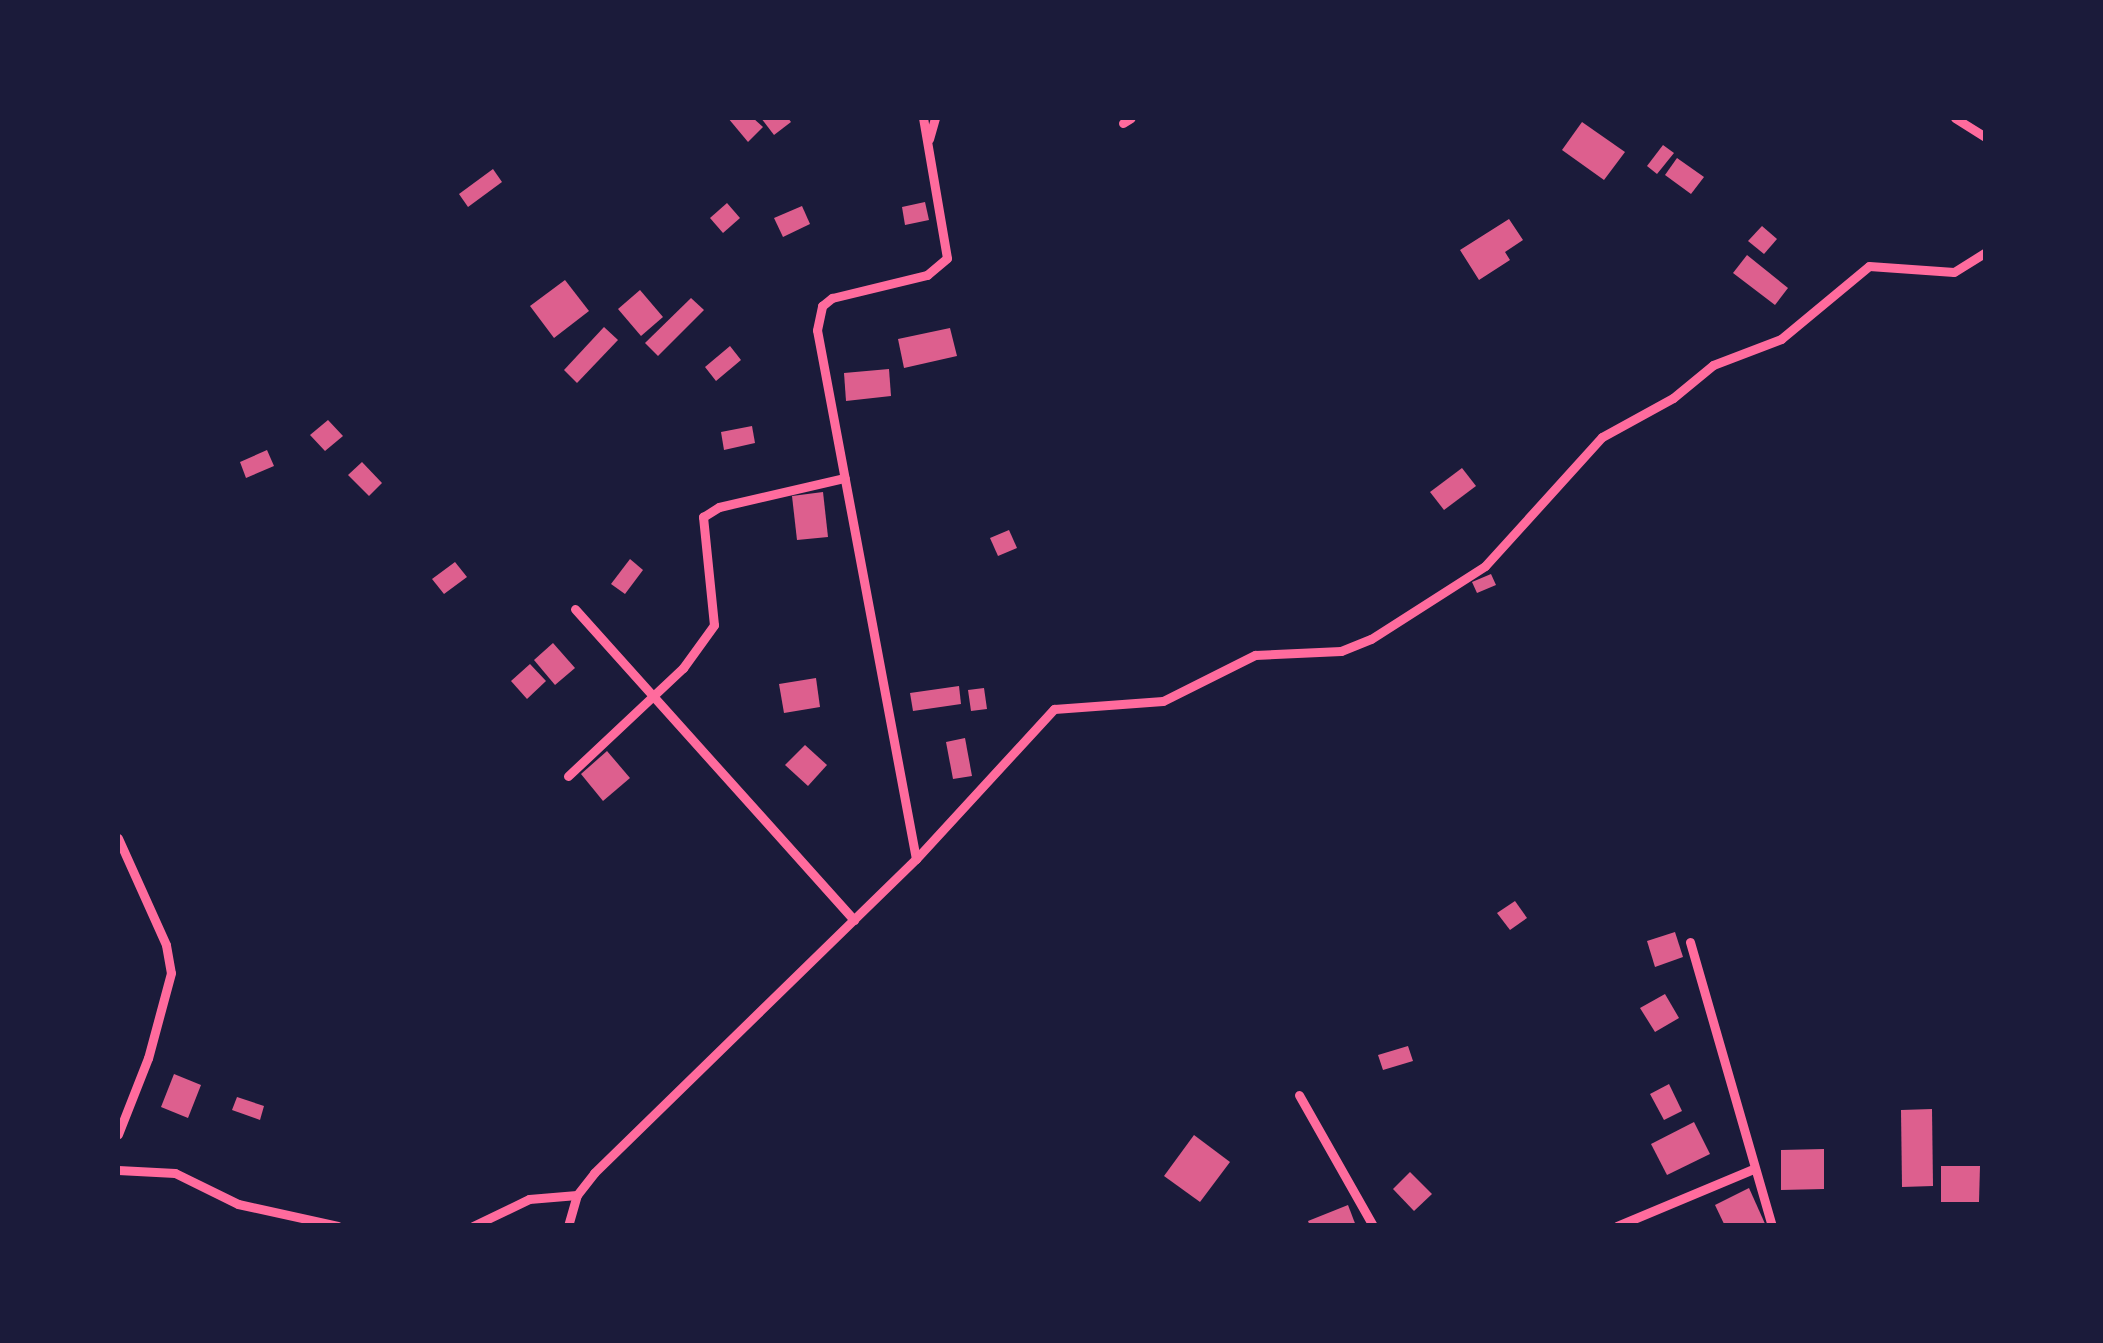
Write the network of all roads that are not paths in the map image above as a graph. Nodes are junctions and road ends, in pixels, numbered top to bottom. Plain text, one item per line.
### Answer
1 (923, 118) edge
2 (934, 118) edge
3 (1955, 118) edge
4 (1986, 137) edge
5 (928, 142) junction
6 (1986, 252) edge
7 (845, 478) junction
8 (575, 609) dead end
9 (652, 698) junction
10 (568, 776) dead end
11 (118, 838) edge
12 (916, 860) junction
13 (854, 920) junction
14 (1690, 942) dead end
15 (1298, 1095) dead end
16 (118, 1134) edge
17 (1753, 1169) junction
18 (118, 1170) edge
19 (577, 1194) junction
20 (338, 1226) edge
21 (473, 1226) edge
22 (568, 1226) edge
23 (1372, 1226) edge
24 (1617, 1226) edge
25 (1772, 1226) edge

1 - 5 street
2 - 5 street
3 - 4 street
5 - 7 street
6 - 12 street
7 - 9 street
7 - 12 street
8 - 9 street
9 - 10 street
9 - 13 street
11 - 16 street
12 - 13 street
13 - 19 street
14 - 17 street
15 - 23 street
17 - 24 street
17 - 25 street
18 - 20 street
19 - 21 street
19 - 22 street

